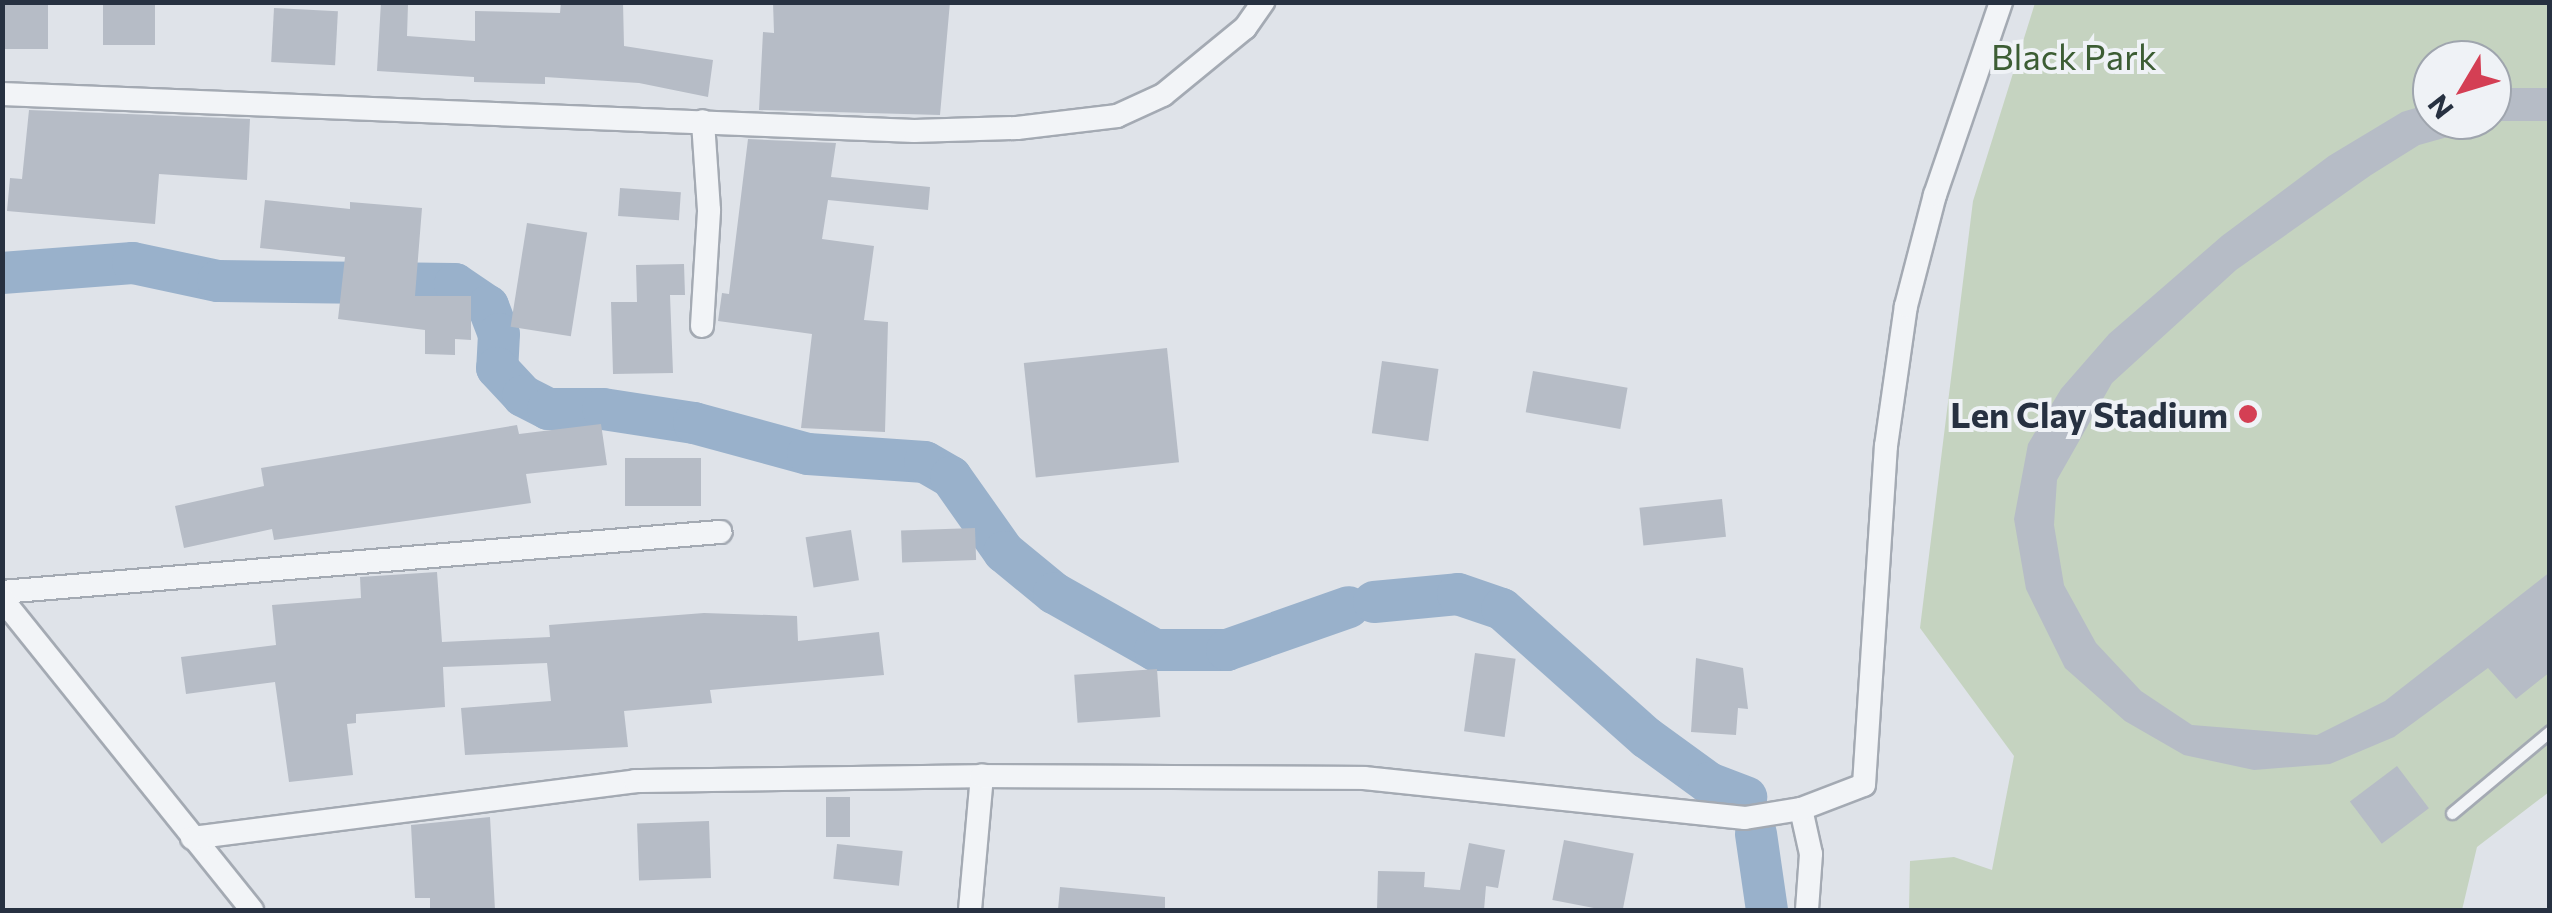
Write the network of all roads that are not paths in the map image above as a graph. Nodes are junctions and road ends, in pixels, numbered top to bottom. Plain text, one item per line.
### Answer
1 (1264, 2) edge
2 (2001, 2) edge
3 (2, 94) edge
4 (703, 121) junction
5 (702, 326) dead end
6 (720, 532) dead end
7 (2, 596) edge
8 (2550, 732) edge
9 (982, 776) junction
10 (1801, 809) junction
11 (2452, 813) dead end
12 (192, 838) junction
13 (252, 910) edge
14 (970, 910) edge
15 (1807, 910) edge

1 - 4 street
2 - 10 street
3 - 4 street
4 - 5 street
6 - 7 street
7 - 12 street
8 - 11 lane
9 - 10 street
9 - 12 street
9 - 14 street
10 - 15 street
12 - 13 street

